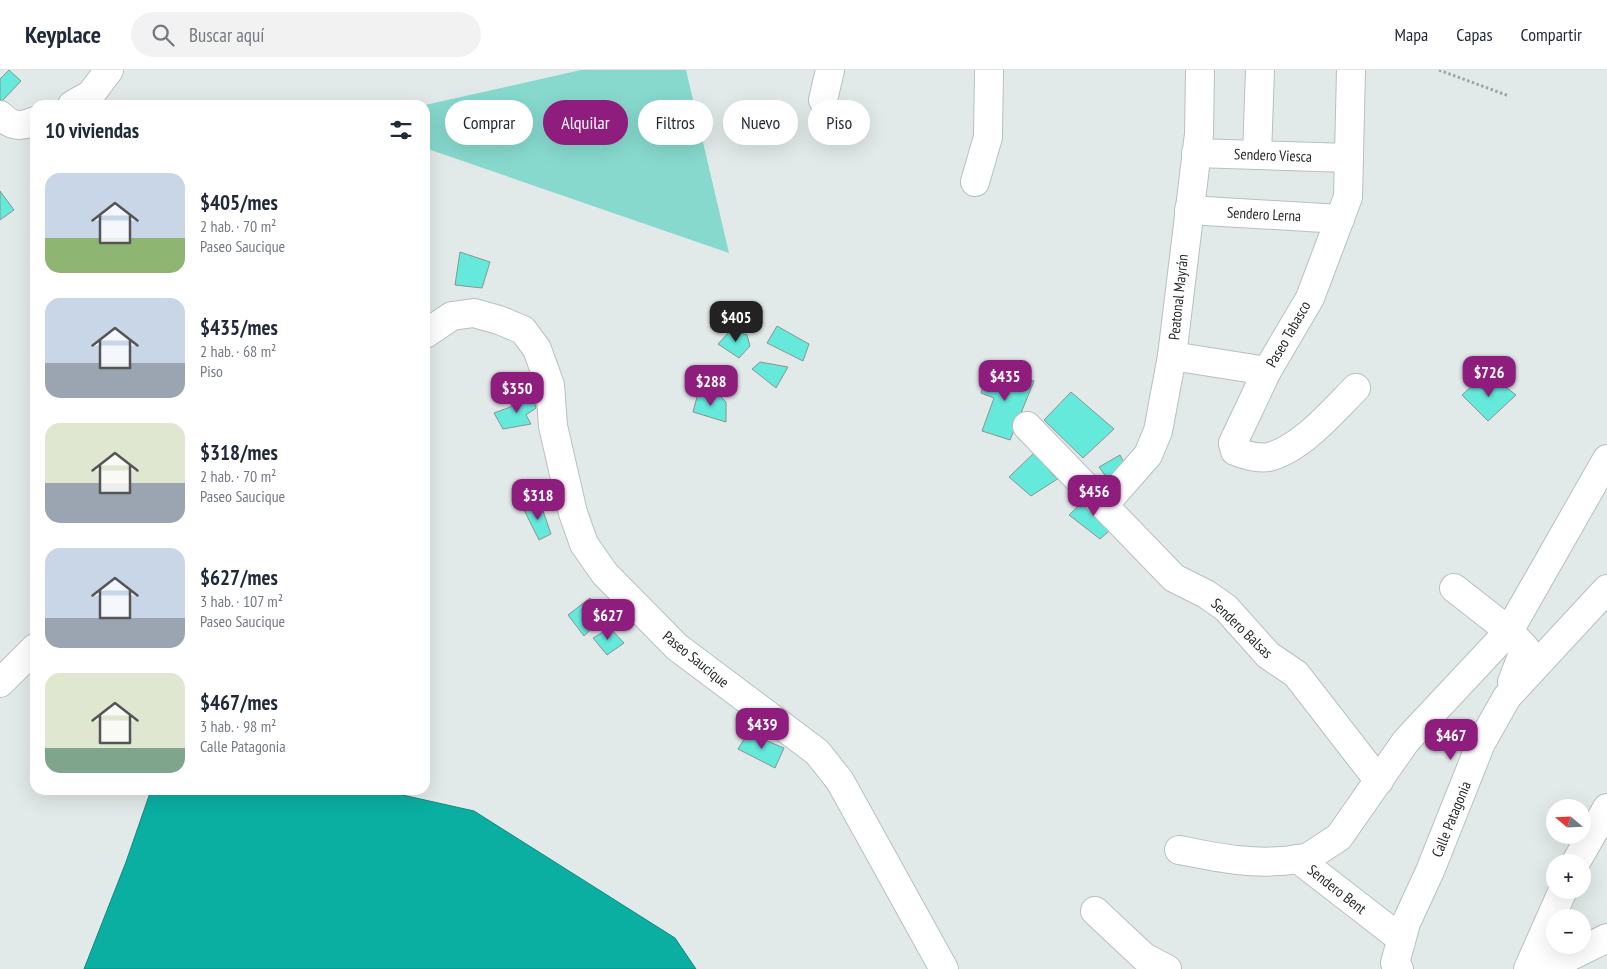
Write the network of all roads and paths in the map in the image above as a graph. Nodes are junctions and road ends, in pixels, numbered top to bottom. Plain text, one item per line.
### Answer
1 (109, 70) edge
2 (830, 70) edge
3 (989, 70) edge
4 (1200, 70) edge
5 (1260, 70) edge
6 (1351, 70) edge
7 (1439, 70) edge
8 (1509, 96) dead end
9 (81, 100) edge
10 (823, 100) dead end
11 (0, 116) edge
12 (30, 123) edge
13 (1196, 153) junction
14 (1257, 155) junction
15 (1349, 158) junction
16 (976, 182) dead end
17 (1189, 210) junction
18 (1340, 219) junction
19 (430, 331) edge
20 (1172, 356) junction
21 (1267, 371) junction
22 (1356, 388) dead end
23 (1027, 426) dead end
24 (1607, 459) edge
25 (1104, 505) junction
26 (1454, 588) dead end
27 (1607, 589) edge
28 (1509, 631) junction
29 (30, 653) edge
30 (0, 683) edge
31 (1506, 697) junction
32 (1379, 781) junction
33 (1607, 808) edge
34 (1179, 850) dead end
35 (1581, 854) edge
36 (1298, 859) junction
37 (1559, 899) edge
38 (1095, 911) dead end
39 (1400, 938) junction
40 (1607, 938) edge
41 (944, 969) edge
42 (1167, 969) edge
43 (1399, 969) edge
44 (1529, 969) edge

1 - 9 street
2 - 10 street
3 - 16 street
4 - 13 street, Peatonal Mayrán
5 - 14 street
6 - 15 street, Paseo Tabasco
7 - 8 path
11 - 12 street
13 - 14 street, Sendero Viesca
13 - 17 street, Peatonal Mayrán
14 - 15 street, Sendero Viesca
15 - 18 street, Paseo Tabasco
17 - 18 street, Sendero Lerna
17 - 20 street, Peatonal Mayrán
18 - 21 street, Paseo Tabasco
19 - 41 street, Paseo Saucique
20 - 21 street
20 - 25 street, Peatonal Mayrán
21 - 22 street, Paseo Tabasco
23 - 25 street, Sendero Balsas
24 - 28 street
25 - 32 street, Sendero Balsas
26 - 28 street
27 - 31 street, Calle Patagonia
28 - 31 street
28 - 32 street
29 - 30 street
31 - 39 street, Calle Patagonia
32 - 36 street
33 - 35 street
34 - 36 street, Sendero Bent
36 - 39 street, Sendero Bent
37 - 44 street
38 - 42 street
39 - 43 street, Calle Patagonia
40 - 44 street

